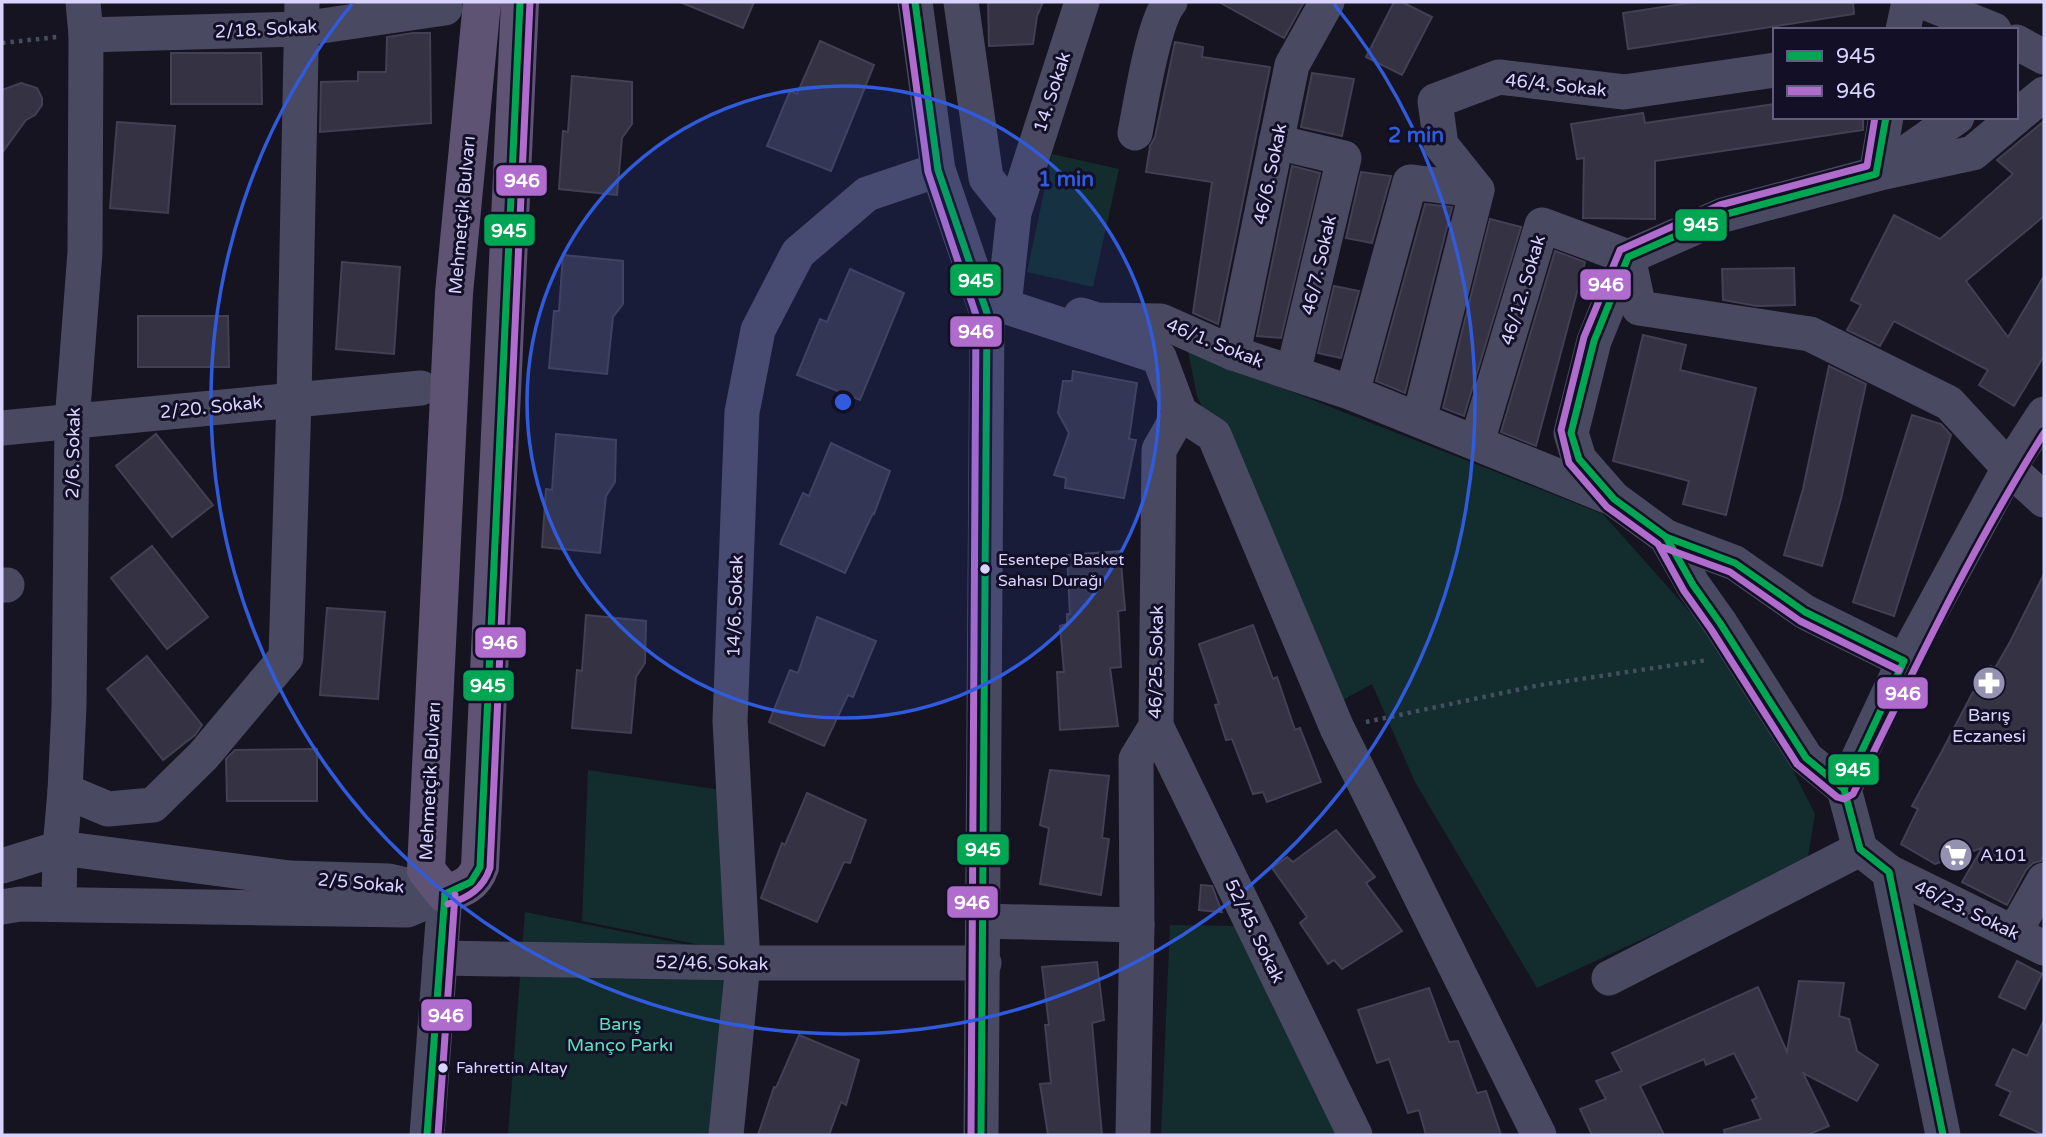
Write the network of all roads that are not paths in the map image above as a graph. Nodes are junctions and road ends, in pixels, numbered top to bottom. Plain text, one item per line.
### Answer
1 (482, 2) edge
2 (520, 2) edge
3 (915, 2) edge
4 (961, 2) edge
5 (1082, 2) edge
6 (1327, 2) edge
7 (1909, 2) edge
8 (1924, 2) edge
9 (1162, 4) edge
10 (445, 8) dead end
11 (301, 16) edge
12 (84, 18) edge
13 (1903, 28) edge
14 (1989, 28) edge
15 (2018, 42) edge
16 (2044, 57) edge
17 (1773, 70) edge
18 (2044, 93) edge
19 (2018, 115) edge
20 (1886, 119) edge
21 (1954, 119) edge
22 (2014, 119) edge
23 (1135, 133) dead end
24 (1276, 142) junction
25 (938, 170) junction
26 (1875, 174) junction
27 (1478, 190) junction
28 (1014, 213) junction
29 (1628, 257) junction
30 (999, 303) junction
31 (1233, 353) junction
32 (1293, 373) junction
33 (421, 388) dead end
34 (1352, 393) junction
35 (294, 399) junction
36 (1180, 413) junction
37 (2044, 414) edge
38 (1419, 420) junction
39 (72, 422) junction
40 (2, 428) edge
41 (1477, 442) junction
42 (2009, 468) junction
43 (1614, 499) junction
44 (2044, 500) edge
45 (1666, 537) junction
46 (1904, 661) junction
47 (1156, 726) junction
48 (1844, 789) junction
49 (65, 791) junction
50 (60, 848) junction
51 (1860, 849) junction
52 (2, 866) edge
53 (1889, 872) junction
54 (2044, 880) edge
55 (445, 894) junction
56 (60, 904) junction
57 (2, 907) edge
58 (984, 922) junction
59 (1137, 925) junction
60 (2029, 941) edge
61 (440, 958) junction
62 (743, 963) junction
63 (984, 963) junction
64 (1609, 978) dead end
65 (426, 1135) edge
66 (726, 1135) edge
67 (981, 1135) edge
68 (1133, 1135) edge
69 (1355, 1135) edge
70 (1539, 1135) edge
71 (1942, 1135) edge

1 - 55 main road, Mehmetçik Bulvarı
2 - 55 main road
3 - 25 street
4 - 28 street
5 - 28 street, 14. Sokak
6 - 24 street, 46/6. Sokak
7 - 13 street
8 - 14 street
9 - 23 street
10 - 11 street, 2/18. Sokak
11 - 12 street, 2/18. Sokak
11 - 35 street
12 - 39 street, 2/6. Sokak
15 - 16 street
17 - 27 street, 46/4. Sokak
18 - 19 street
20 - 26 street
21 - 26 street
22 - 26 street
24 - 31 street, 46/6. Sokak
24 - 32 street, 46/7. Sokak
25 - 30 street
25 - 62 street, 14/6. Sokak
26 - 29 street
27 - 34 street
27 - 38 street
28 - 30 street, 14. Sokak
29 - 41 street, 46/12. Sokak
29 - 42 street
29 - 43 street
30 - 31 street, 46/1. Sokak
30 - 36 street
30 - 58 street, 14. Sokak
31 - 32 street, 46/1. Sokak
32 - 34 street, 46/1. Sokak
33 - 35 street, 2/20. Sokak
34 - 38 street, 46/1. Sokak
35 - 39 street, 2/20. Sokak
35 - 49 street
36 - 47 street, 46/25. Sokak
36 - 70 street
37 - 42 street
38 - 41 street, 46/1. Sokak
39 - 40 street, 2/20. Sokak
39 - 49 street, 2/6. Sokak
41 - 43 street, 46/1. Sokak
42 - 44 street
42 - 46 street
43 - 45 street
45 - 46 street
45 - 48 street
46 - 48 street
47 - 59 street, 46/25. Sokak
47 - 69 street, 52/45. Sokak
48 - 51 street
49 - 50 street, 2/6. Sokak
50 - 52 street, 2/5 Sokak
50 - 55 street, 2/5 Sokak
50 - 56 street, 2/6. Sokak
51 - 53 street, 46/23. Sokak
51 - 64 street
53 - 60 street, 46/23. Sokak
53 - 71 street
54 - 60 street
55 - 56 street, 2/5 Sokak
55 - 61 street
56 - 57 street, 2/5 Sokak
58 - 59 street
58 - 63 street, 14. Sokak
59 - 68 street, 46/25. Sokak
61 - 62 street, 52/46. Sokak
61 - 65 street
62 - 63 street, 52/46. Sokak
62 - 66 street, 14/6. Sokak
63 - 67 street, 14. Sokak

